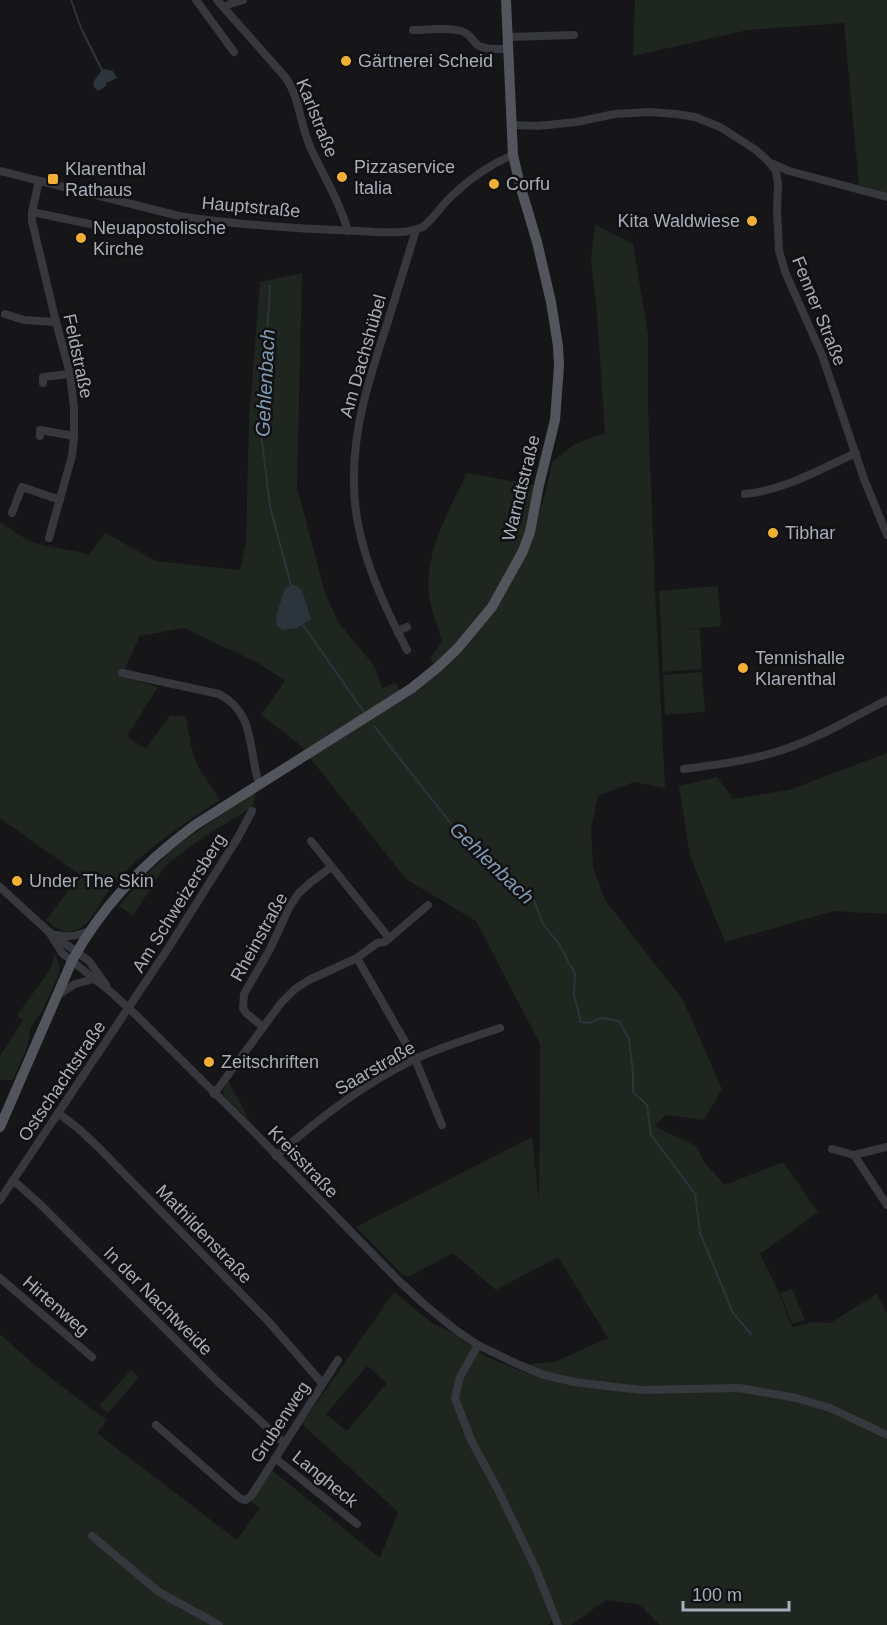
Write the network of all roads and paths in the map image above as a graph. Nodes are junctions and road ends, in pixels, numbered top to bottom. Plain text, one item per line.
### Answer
1 (196, 0) edge
2 (217, 0) edge
3 (243, 0) edge
4 (506, 0) edge
5 (224, 8) junction
6 (413, 30) dead end
7 (574, 35) dead end
8 (507, 43) junction
9 (234, 52) dead end
10 (512, 124) junction
11 (513, 155) junction
12 (769, 162) junction
13 (0, 171) edge
14 (39, 181) junction
15 (887, 197) edge
16 (32, 212) junction
17 (114, 229) dead end
18 (416, 230) junction
19 (348, 231) junction
20 (5, 314) dead end
21 (56, 322) junction
22 (70, 374) junction
23 (44, 383) dead end
24 (40, 436) dead end
25 (74, 436) junction
26 (856, 453) junction
27 (746, 494) dead end
28 (60, 500) junction
29 (12, 513) dead end
30 (887, 535) edge
31 (49, 538) dead end
32 (406, 627) dead end
33 (397, 631) junction
34 (407, 650) dead end
35 (122, 673) dead end
36 (887, 700) edge
37 (684, 769) dead end
38 (259, 784) junction
39 (252, 811) dead end
40 (312, 841) dead end
41 (331, 867) junction
42 (0, 887) edge
43 (428, 905) dead end
44 (92, 929) junction
45 (50, 933) junction
46 (389, 938) junction
47 (75, 957) junction
48 (357, 958) junction
49 (94, 979) junction
50 (112, 993) junction
51 (56, 996) junction
52 (129, 1009) junction
53 (263, 1027) junction
54 (500, 1028) dead end
55 (415, 1059) junction
56 (214, 1094) junction
57 (57, 1113) junction
58 (442, 1125) dead end
59 (0, 1127) edge
60 (887, 1147) edge
61 (832, 1149) dead end
62 (276, 1155) junction
63 (854, 1155) junction
64 (13, 1179) junction
65 (0, 1200) edge
66 (887, 1205) edge
67 (0, 1278) edge
68 (478, 1345) junction
69 (93, 1357) dead end
70 (338, 1360) dead end
71 (322, 1383) junction
72 (156, 1425) dead end
73 (887, 1435) edge
74 (284, 1443) junction
75 (275, 1458) junction
76 (357, 1524) dead end
77 (92, 1536) dead end
78 (556, 1623) edge
79 (219, 1625) edge

1 - 9 street
2 - 5 street, Karlstraße
3 - 5 street
4 - 8 main road, Warndtstraße
5 - 19 street, Karlstraße
6 - 8 street
7 - 8 street
8 - 10 main road, Warndtstraße
10 - 11 main road, Warndtstraße
10 - 12 street
11 - 18 street
11 - 38 main road, Warndtstraße
12 - 15 street
12 - 26 street, Fenner Straße
13 - 14 street, Hauptstraße
14 - 16 street, Feldstraße
14 - 19 street, Hauptstraße
16 - 17 street
16 - 21 street, Feldstraße
18 - 19 street, Hauptstraße
18 - 33 street, Am Dachshübel
20 - 21 street
21 - 22 street, Feldstraße
22 - 23 street
22 - 25 street, Feldstraße
24 - 25 street
25 - 28 street, Feldstraße
26 - 27 street
26 - 30 street, Fenner Straße
28 - 29 street
28 - 31 street, Feldstraße
32 - 33 street
33 - 34 street, Am Dachshübel
35 - 38 street
36 - 37 street
38 - 44 main road, Warndtstraße
39 - 52 street, Am Schweizersberg
40 - 41 street
41 - 46 street
41 - 53 street, Rheinstraße
42 - 45 street, Kreisstraße
43 - 46 street
44 - 45 street
44 - 47 main road, Warndtstraße
45 - 47 street, Kreisstraße
46 - 48 street
47 - 49 street, Kreisstraße
47 - 50 street, Kreisstraße
47 - 51 main road
48 - 53 street
48 - 55 street
49 - 50 street, Kreisstraße
49 - 51 street
50 - 52 street, Kreisstraße
51 - 59 main road
52 - 56 street, Kreisstraße
52 - 57 street, Ostschachtstraße
53 - 56 street
54 - 55 street, Saarstraße
55 - 58 street
55 - 62 street, Saarstraße
56 - 62 street, Kreisstraße
57 - 64 street, Ostschachtstraße
57 - 71 street, Mathildenstraße
60 - 63 street
61 - 63 street
62 - 68 street, Kreisstraße
63 - 66 street
64 - 65 street, Ostschachtstraße
64 - 74 street, In der Nachtweide
67 - 69 street, Hirtenweg
68 - 73 street, Kreisstraße
68 - 78 street
70 - 71 street, Grubenweg
71 - 74 street, Grubenweg
72 - 75 street, Grubenweg
74 - 75 street, Grubenweg
75 - 76 street, Langheck
77 - 79 street

